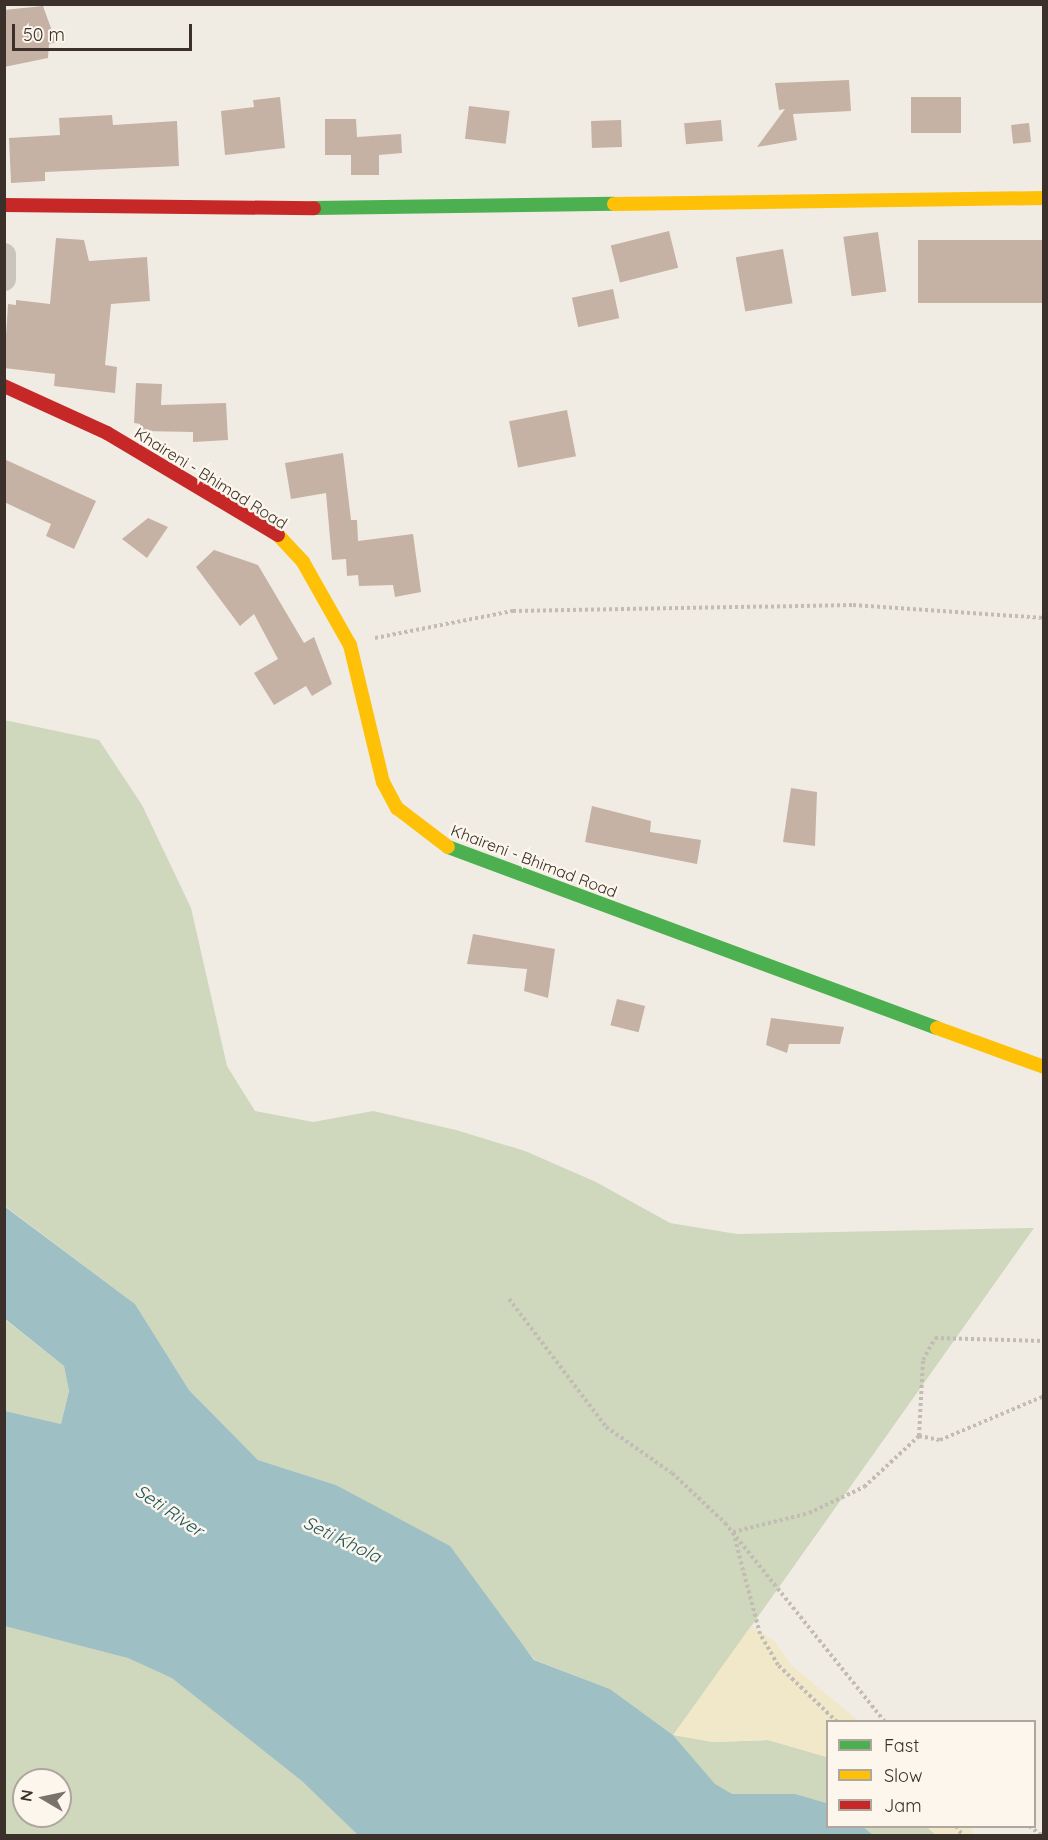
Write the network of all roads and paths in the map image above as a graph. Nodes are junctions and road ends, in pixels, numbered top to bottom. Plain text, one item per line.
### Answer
1 (1044, 198) edge
2 (4, 205) edge
3 (4, 255) edge
4 (4, 279) edge
5 (4, 386) edge
6 (1044, 618) edge
7 (350, 645) junction
8 (1044, 1067) edge
9 (509, 1299) dead end
10 (1044, 1341) edge
11 (1044, 1396) edge
12 (919, 1436) junction
13 (733, 1532) junction
14 (835, 1720) edge
15 (883, 1720) edge

1 - 2 main road
3 - 4 street
5 - 7 main road, Khaireni - Bhimad Road
6 - 7 path
7 - 8 main road, Khaireni - Bhimad Road
9 - 13 path
10 - 12 path
11 - 12 path
12 - 13 path
13 - 14 path
13 - 15 path

